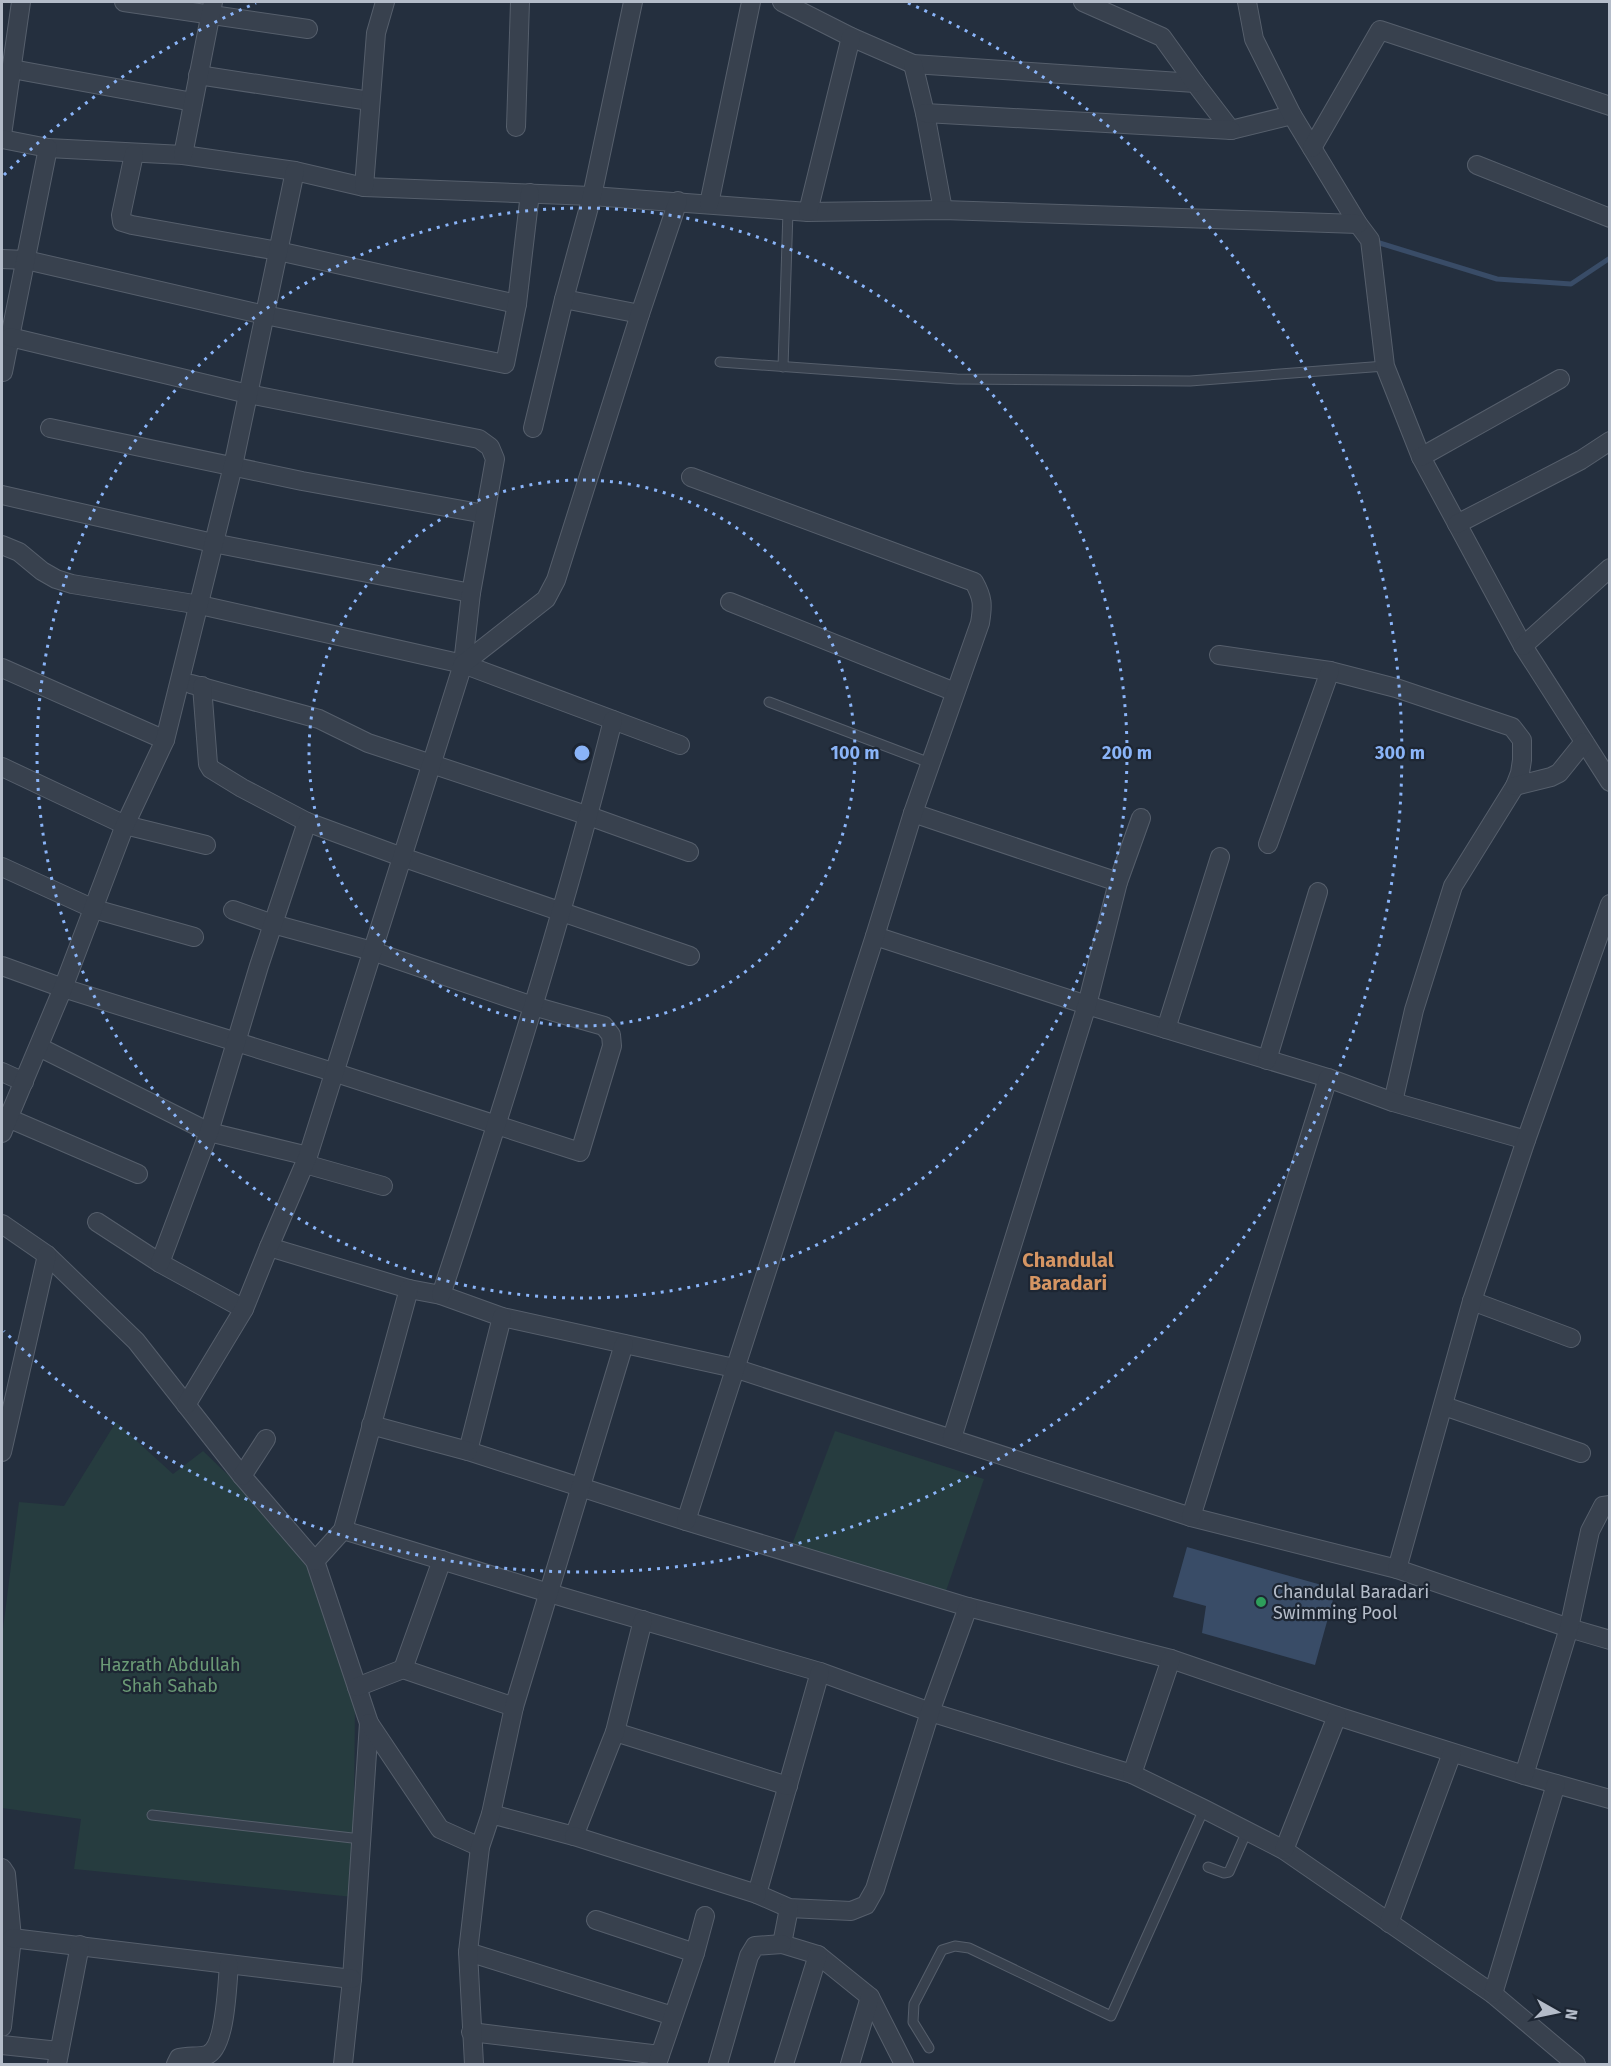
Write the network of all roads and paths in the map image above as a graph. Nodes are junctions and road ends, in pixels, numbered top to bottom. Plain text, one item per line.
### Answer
1 (21, 2) edge
2 (124, 2) edge
3 (385, 2) edge
4 (520, 2) edge
5 (633, 2) edge
6 (751, 2) edge
7 (783, 2) edge
8 (1083, 2) edge
9 (1247, 2) edge
10 (212, 8) edge
11 (308, 29) dead end
12 (9, 33) edge
13 (851, 37) junction
14 (914, 64) junction
15 (12, 69) junction
16 (198, 75) junction
17 (1195, 83) junction
18 (370, 101) junction
19 (193, 102) junction
20 (1610, 106) edge
21 (925, 113) junction
22 (1292, 115) junction
23 (516, 127) dead end
24 (1231, 130) junction
25 (2, 137) edge
26 (48, 148) junction
27 (1312, 148) junction
28 (134, 154) junction
29 (183, 155) junction
30 (1477, 165) dead end
31 (295, 171) junction
32 (364, 186) junction
33 (530, 194) junction
34 (592, 196) junction
35 (678, 201) junction
36 (709, 204) junction
37 (942, 210) junction
38 (788, 211) junction
39 (808, 212) junction
40 (1610, 218) edge
41 (1358, 224) junction
42 (278, 251) junction
43 (2, 259) edge
44 (26, 260) junction
45 (564, 298) junction
46 (517, 304) junction
47 (640, 314) junction
48 (265, 315) junction
49 (10, 337) junction
50 (720, 362) dead end
51 (1385, 366) junction
52 (783, 367) junction
53 (3, 372) dead end
54 (1560, 379) dead end
55 (248, 394) junction
56 (50, 428) dead end
57 (533, 428) dead end
58 (1610, 441) edge
59 (1421, 457) junction
60 (233, 466) junction
61 (691, 477) dead end
62 (2, 495) edge
63 (485, 514) junction
64 (1457, 524) junction
65 (213, 543) junction
66 (2, 545) edge
67 (1610, 568) edge
68 (471, 593) junction
69 (730, 602) dead end
70 (200, 605) junction
71 (1523, 646) junction
72 (1219, 655) dead end
73 (463, 664) junction
74 (2, 668) edge
75 (1330, 671) junction
76 (181, 682) junction
77 (202, 686) junction
78 (955, 692) junction
79 (769, 702) dead end
80 (613, 720) junction
81 (165, 740) junction
82 (1584, 742) junction
83 (680, 745) dead end
84 (930, 763) junction
85 (431, 765) junction
86 (2, 767) edge
87 (1610, 782) edge
88 (1515, 786) junction
89 (913, 813) junction
90 (589, 816) junction
91 (1141, 818) dead end
92 (307, 822) junction
93 (125, 825) junction
94 (1268, 844) dead end
95 (206, 845) dead end
96 (689, 852) dead end
97 (1220, 856) dead end
98 (402, 857) junction
99 (2, 867) edge
100 (1118, 882) junction
101 (1318, 892) dead end
102 (1610, 904) edge
103 (94, 909) junction
104 (233, 910) dead end
105 (561, 912) junction
106 (273, 924) junction
107 (875, 936) junction
108 (194, 937) dead end
109 (372, 951) junction
110 (690, 956) dead end
111 (2, 966) edge
112 (63, 988) junction
113 (1087, 1005) junction
114 (533, 1006) junction
115 (1166, 1029) junction
116 (236, 1043) junction
117 (39, 1047) junction
118 (1267, 1060) junction
119 (2, 1072) edge
120 (336, 1073) junction
121 (1328, 1078) junction
122 (24, 1082) junction
123 (1393, 1102) junction
124 (5, 1126) edge
125 (497, 1126) junction
126 (209, 1132) junction
127 (1526, 1140) junction
128 (307, 1160) junction
129 (138, 1174) dead end
130 (383, 1186) dead end
131 (96, 1222) dead end
132 (2, 1224) edge
133 (269, 1247) junction
134 (47, 1255) junction
135 (160, 1263) junction
136 (409, 1289) junction
137 (441, 1295) junction
138 (1472, 1301) junction
139 (244, 1309) junction
140 (502, 1317) junction
141 (1571, 1338) dead end
142 (624, 1344) junction
143 (734, 1368) junction
144 (186, 1405) junction
145 (1444, 1406) junction
146 (371, 1425) junction
147 (266, 1438) dead end
148 (952, 1438) junction
149 (468, 1451) junction
150 (2, 1452) edge
151 (1581, 1453) dead end
152 (242, 1476) junction
153 (581, 1486) junction
154 (1606, 1505) edge
155 (1191, 1517) junction
156 (686, 1521) junction
157 (343, 1530) junction
158 (442, 1560) junction
159 (315, 1561) junction
160 (1397, 1569) junction
161 (549, 1593) junction
162 (968, 1607) junction
163 (643, 1620) junction
164 (1569, 1628) junction
165 (1610, 1640) edge
166 (1171, 1659) junction
167 (404, 1669) junction
168 (820, 1672) junction
169 (357, 1687) junction
170 (514, 1707) junction
171 (930, 1712) junction
172 (1337, 1716) junction
173 (369, 1723) junction
174 (615, 1732) junction
175 (1452, 1753) junction
176 (1132, 1774) junction
177 (1524, 1775) junction
178 (1556, 1784) junction
179 (788, 1786) junction
180 (1610, 1799) edge
181 (1204, 1809) junction
182 (491, 1814) junction
183 (152, 1815) dead end
184 (1247, 1831) junction
185 (574, 1836) junction
186 (362, 1839) junction
187 (480, 1847) junction
188 (1284, 1850) junction
189 (1208, 1867) dead end
190 (2, 1868) edge
191 (757, 1894) junction
192 (789, 1908) junction
193 (705, 1916) dead end
194 (596, 1920) dead end
195 (1389, 1923) junction
196 (12, 1938) junction
197 (782, 1944) junction
198 (80, 1946) junction
199 (468, 1952) junction
200 (695, 1953) junction
201 (818, 1955) junction
202 (229, 1965) junction
203 (352, 1979) junction
204 (1493, 1994) junction
205 (870, 1997) junction
206 (673, 2016) junction
207 (2, 2027) edge
208 (471, 2031) junction
209 (2, 2045) edge
210 (929, 2048) dead end
211 (597, 2056) edge
212 (58, 2057) edge
213 (658, 2060) edge
214 (176, 2064) edge
215 (343, 2064) edge
216 (474, 2064) edge
217 (718, 2064) edge
218 (784, 2064) edge
219 (850, 2064) edge
220 (904, 2064) edge
221 (1576, 2064) edge

1 - 12 street
2 - 10 street
3 - 18 street
4 - 23 street
5 - 34 street
6 - 36 street
7 - 13 street
8 - 17 street
9 - 22 street
10 - 11 street
10 - 16 street
12 - 15 street
13 - 14 street
13 - 39 street
14 - 17 street
14 - 21 street
15 - 19 street
15 - 25 street
16 - 18 street
16 - 19 street
17 - 24 street
18 - 32 street
19 - 29 street
20 - 27 street
21 - 24 street
21 - 37 street
22 - 24 street
22 - 27 street
25 - 26 street
26 - 28 street
26 - 44 street
27 - 41 street
28 - 29 street
28 - 42 street
29 - 31 street
30 - 40 street
31 - 32 street
31 - 42 street
32 - 33 street
33 - 34 street
33 - 46 street
34 - 35 street
34 - 45 street
35 - 36 street
35 - 47 street
36 - 38 street
37 - 39 street
37 - 41 street
38 - 39 street
38 - 52 lane
41 - 51 street
42 - 46 street
42 - 48 street
43 - 44 street
44 - 48 street
44 - 49 street
45 - 47 street
45 - 57 street
46 - 48 street
47 - 73 street
48 - 55 street
49 - 53 street
49 - 55 street
50 - 52 lane
51 - 52 lane
51 - 59 street
54 - 59 street
55 - 60 street
55 - 63 street
56 - 60 street
58 - 64 street
59 - 64 street
60 - 63 street
60 - 65 street
61 - 78 street
62 - 65 street
63 - 68 street
64 - 71 street
65 - 68 street
65 - 70 street
66 - 70 street
67 - 71 street
68 - 73 street
69 - 78 street
70 - 73 street
70 - 76 street
71 - 82 street
72 - 75 street
73 - 80 street
73 - 85 street
74 - 81 street
75 - 88 street
75 - 94 street
76 - 77 street
76 - 81 street
77 - 85 street
77 - 92 street
78 - 84 street
79 - 84 lane
80 - 83 street
80 - 90 street
81 - 93 street
82 - 87 street
82 - 88 street
84 - 89 street
85 - 90 street
85 - 98 street
86 - 93 street
88 - 123 street
89 - 100 street
89 - 107 street
90 - 96 street
90 - 105 street
91 - 100 street
92 - 98 street
92 - 106 street
93 - 95 street
93 - 103 street
97 - 115 street
98 - 105 street
98 - 109 street
99 - 103 street
100 - 113 street
101 - 118 street
102 - 127 street
103 - 108 street
103 - 112 street
104 - 106 street
105 - 110 street
105 - 114 street
106 - 109 street
106 - 116 street
107 - 113 street
107 - 143 street
109 - 114 street
109 - 120 street
111 - 112 street
112 - 116 street
112 - 117 street
113 - 115 street
113 - 148 street
114 - 125 street
114 - 125 street
115 - 118 street
116 - 120 street
116 - 126 street
117 - 122 street
117 - 126 street
118 - 121 street
119 - 122 street
120 - 125 street
120 - 128 street
121 - 123 street
121 - 155 street
122 - 124 street
123 - 127 street
124 - 129 street
125 - 137 street
126 - 128 street
126 - 135 street
127 - 138 street
128 - 130 street
128 - 133 street
131 - 135 street
132 - 134 street
133 - 136 street
133 - 139 street
134 - 144 street
134 - 150 street
135 - 139 street
136 - 137 street
136 - 146 street
137 - 140 street
138 - 141 street
138 - 145 street
139 - 144 street
140 - 142 street
140 - 149 street
142 - 143 street
142 - 153 street
143 - 148 street
143 - 156 street
144 - 152 street
145 - 151 street
145 - 160 street
146 - 149 street
146 - 157 street
147 - 152 street
148 - 155 street
149 - 153 street
152 - 159 street
153 - 156 street
153 - 161 street
154 - 164 street
155 - 160 street
156 - 162 street
157 - 158 street
157 - 159 street
158 - 161 street
158 - 167 street
159 - 169 street
160 - 164 street
161 - 163 street
161 - 170 street
162 - 166 street
162 - 171 street
163 - 168 street
163 - 174 street
164 - 165 street
164 - 177 street
166 - 172 street
166 - 176 street
167 - 169 street
167 - 170 street
168 - 171 street
168 - 179 street
169 - 173 street
170 - 182 street
171 - 176 street
171 - 192 street
172 - 175 street
172 - 188 street
173 - 186 street
173 - 187 street
174 - 179 street
174 - 185 street
175 - 177 street
175 - 195 street
176 - 181 street
177 - 178 street
178 - 180 street
178 - 204 street
179 - 191 street
181 - 184 street
181 - 210 lane
182 - 185 street
182 - 187 street
183 - 186 lane
184 - 188 street
184 - 189 lane
185 - 191 street
186 - 203 street
187 - 199 street
188 - 195 street
190 - 196 street
191 - 192 street
192 - 197 street
193 - 200 street
194 - 200 street
195 - 204 street
196 - 198 street
196 - 207 street
197 - 201 street
197 - 217 street
198 - 202 street
198 - 212 street
199 - 206 street
199 - 208 street
200 - 206 street
201 - 205 street
201 - 218 street
202 - 203 street
202 - 214 street
203 - 215 street
204 - 221 street
205 - 219 street
205 - 220 street
206 - 213 street
208 - 211 street
208 - 216 street
209 - 212 street
211 - 213 street

